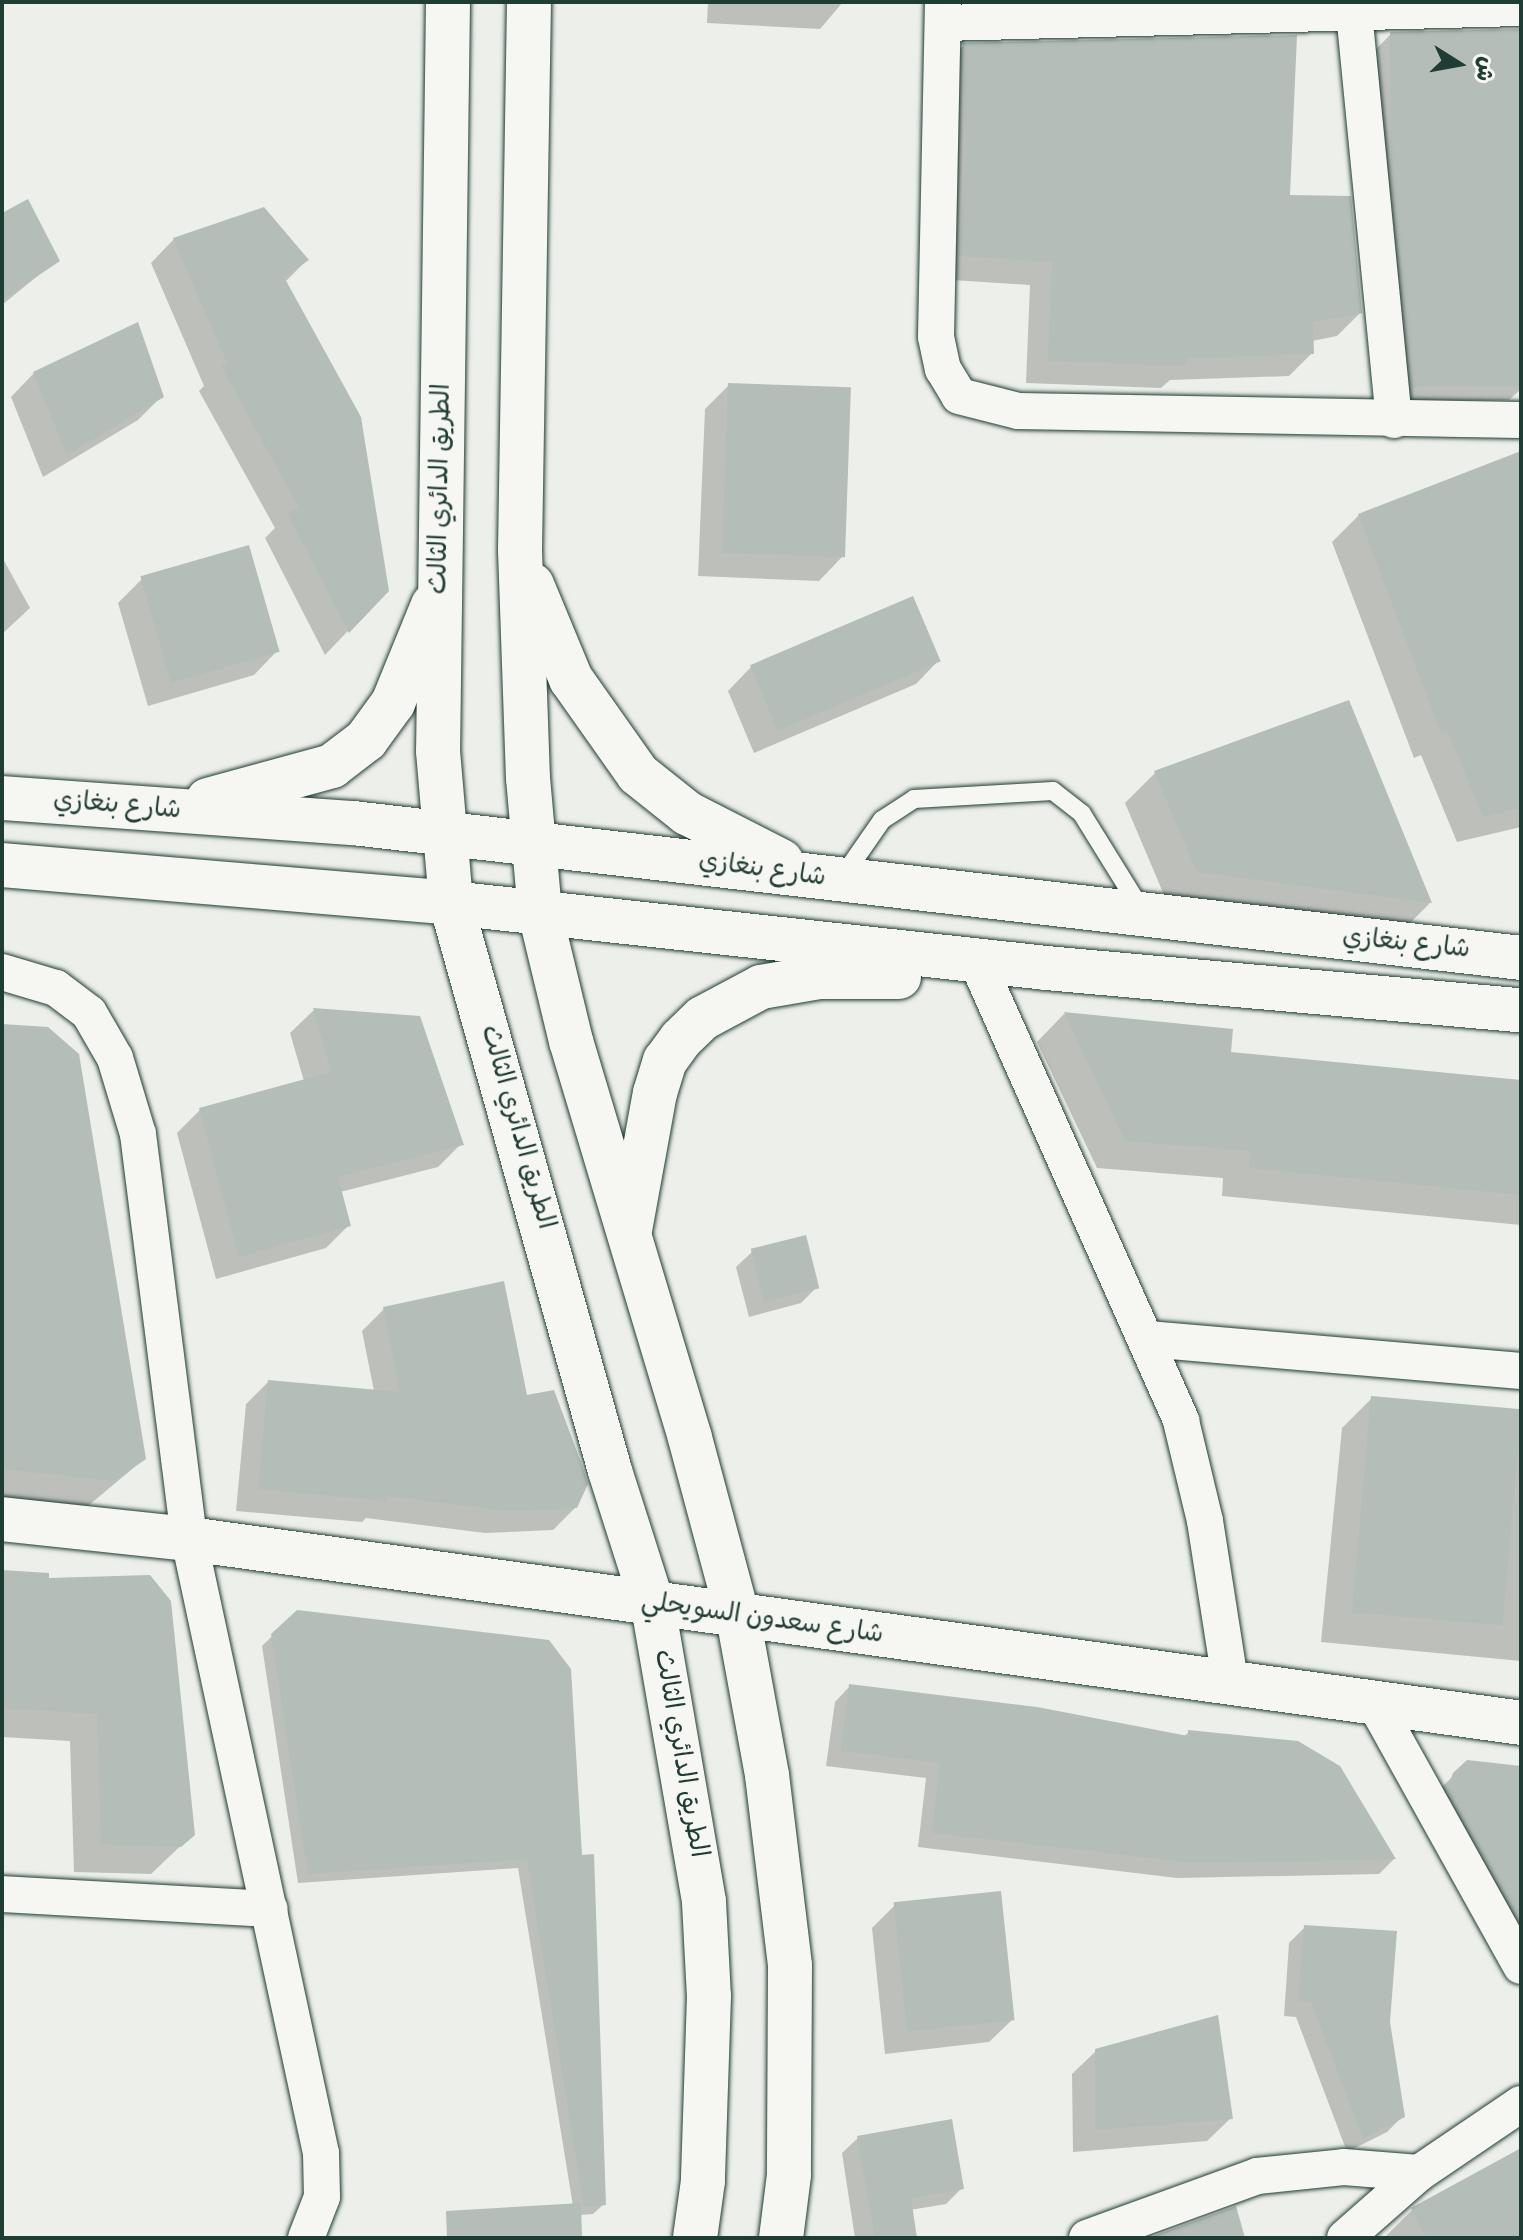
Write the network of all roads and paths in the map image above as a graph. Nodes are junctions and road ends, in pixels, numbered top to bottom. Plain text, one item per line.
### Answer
1 (448, 2) edge
2 (529, 2) edge
3 (1353, 6) edge
4 (1521, 8) edge
5 (943, 12) edge
6 (1394, 420) junction
7 (1521, 420) edge
8 (520, 550) junction
9 (442, 585) junction
10 (2, 798) edge
11 (152, 812) junction
12 (444, 834) junction
13 (535, 845) junction
14 (2, 865) edge
15 (833, 882) junction
16 (451, 903) junction
17 (540, 913) junction
18 (1146, 919) junction
19 (1521, 958) edge
20 (1046, 968) junction
21 (2, 972) edge
22 (982, 973) junction
23 (1521, 1010) edge
24 (629, 1233) junction
25 (1148, 1339) junction
26 (1521, 1371) edge
27 (2, 1519) edge
28 (189, 1539) junction
29 (653, 1606) junction
30 (738, 1617) junction
31 (1230, 1681) junction
32 (1374, 1702) junction
33 (1521, 1723) edge
34 (2, 1894) edge
35 (270, 1909) junction
36 (1521, 1966) edge
37 (1521, 2104) edge
38 (1419, 2173) junction
39 (306, 2238) edge
40 (695, 2238) edge
41 (781, 2238) edge
42 (1087, 2238) edge
43 (1345, 2238) edge

1 - 9 main road, الطريق الدائري الثالث
2 - 8 main road
3 - 4 street
3 - 5 street
3 - 6 street
5 - 6 street
6 - 7 street
8 - 13 main road
8 - 15 main road
9 - 11 main road
9 - 12 main road, الطريق الدائري الثالث
10 - 11 main road, شارع بنغازي
11 - 12 main road, شارع بنغازي
12 - 13 main road, شارع بنغازي
12 - 16 main road, الطريق الدائري الثالث
13 - 15 main road, شارع بنغازي
13 - 17 main road
14 - 16 main road, شارع بنغازي
15 - 18 main road, شارع بنغازي
15 - 18 lane
16 - 17 main road, شارع بنغازي
16 - 29 main road, الطريق الدائري الثالث
17 - 20 main road, شارع بنغازي
17 - 24 main road
18 - 19 main road, شارع بنغازي
20 - 22 main road
20 - 23 main road, شارع بنغازي
21 - 28 street
22 - 24 main road
22 - 25 street
24 - 30 main road
25 - 26 street
25 - 31 street
27 - 28 main road, شارع سعدون السويحلي
28 - 29 main road, شارع سعدون السويحلي
28 - 35 street
29 - 30 main road, شارع سعدون السويحلي
29 - 40 main road, الطريق الدائري الثالث
30 - 31 main road, شارع سعدون السويحلي
30 - 41 main road
31 - 32 main road, شارع سعدون السويحلي
32 - 33 main road, شارع سعدون السويحلي
32 - 36 street
34 - 35 street
35 - 39 street
37 - 38 street
38 - 42 street
38 - 43 street

